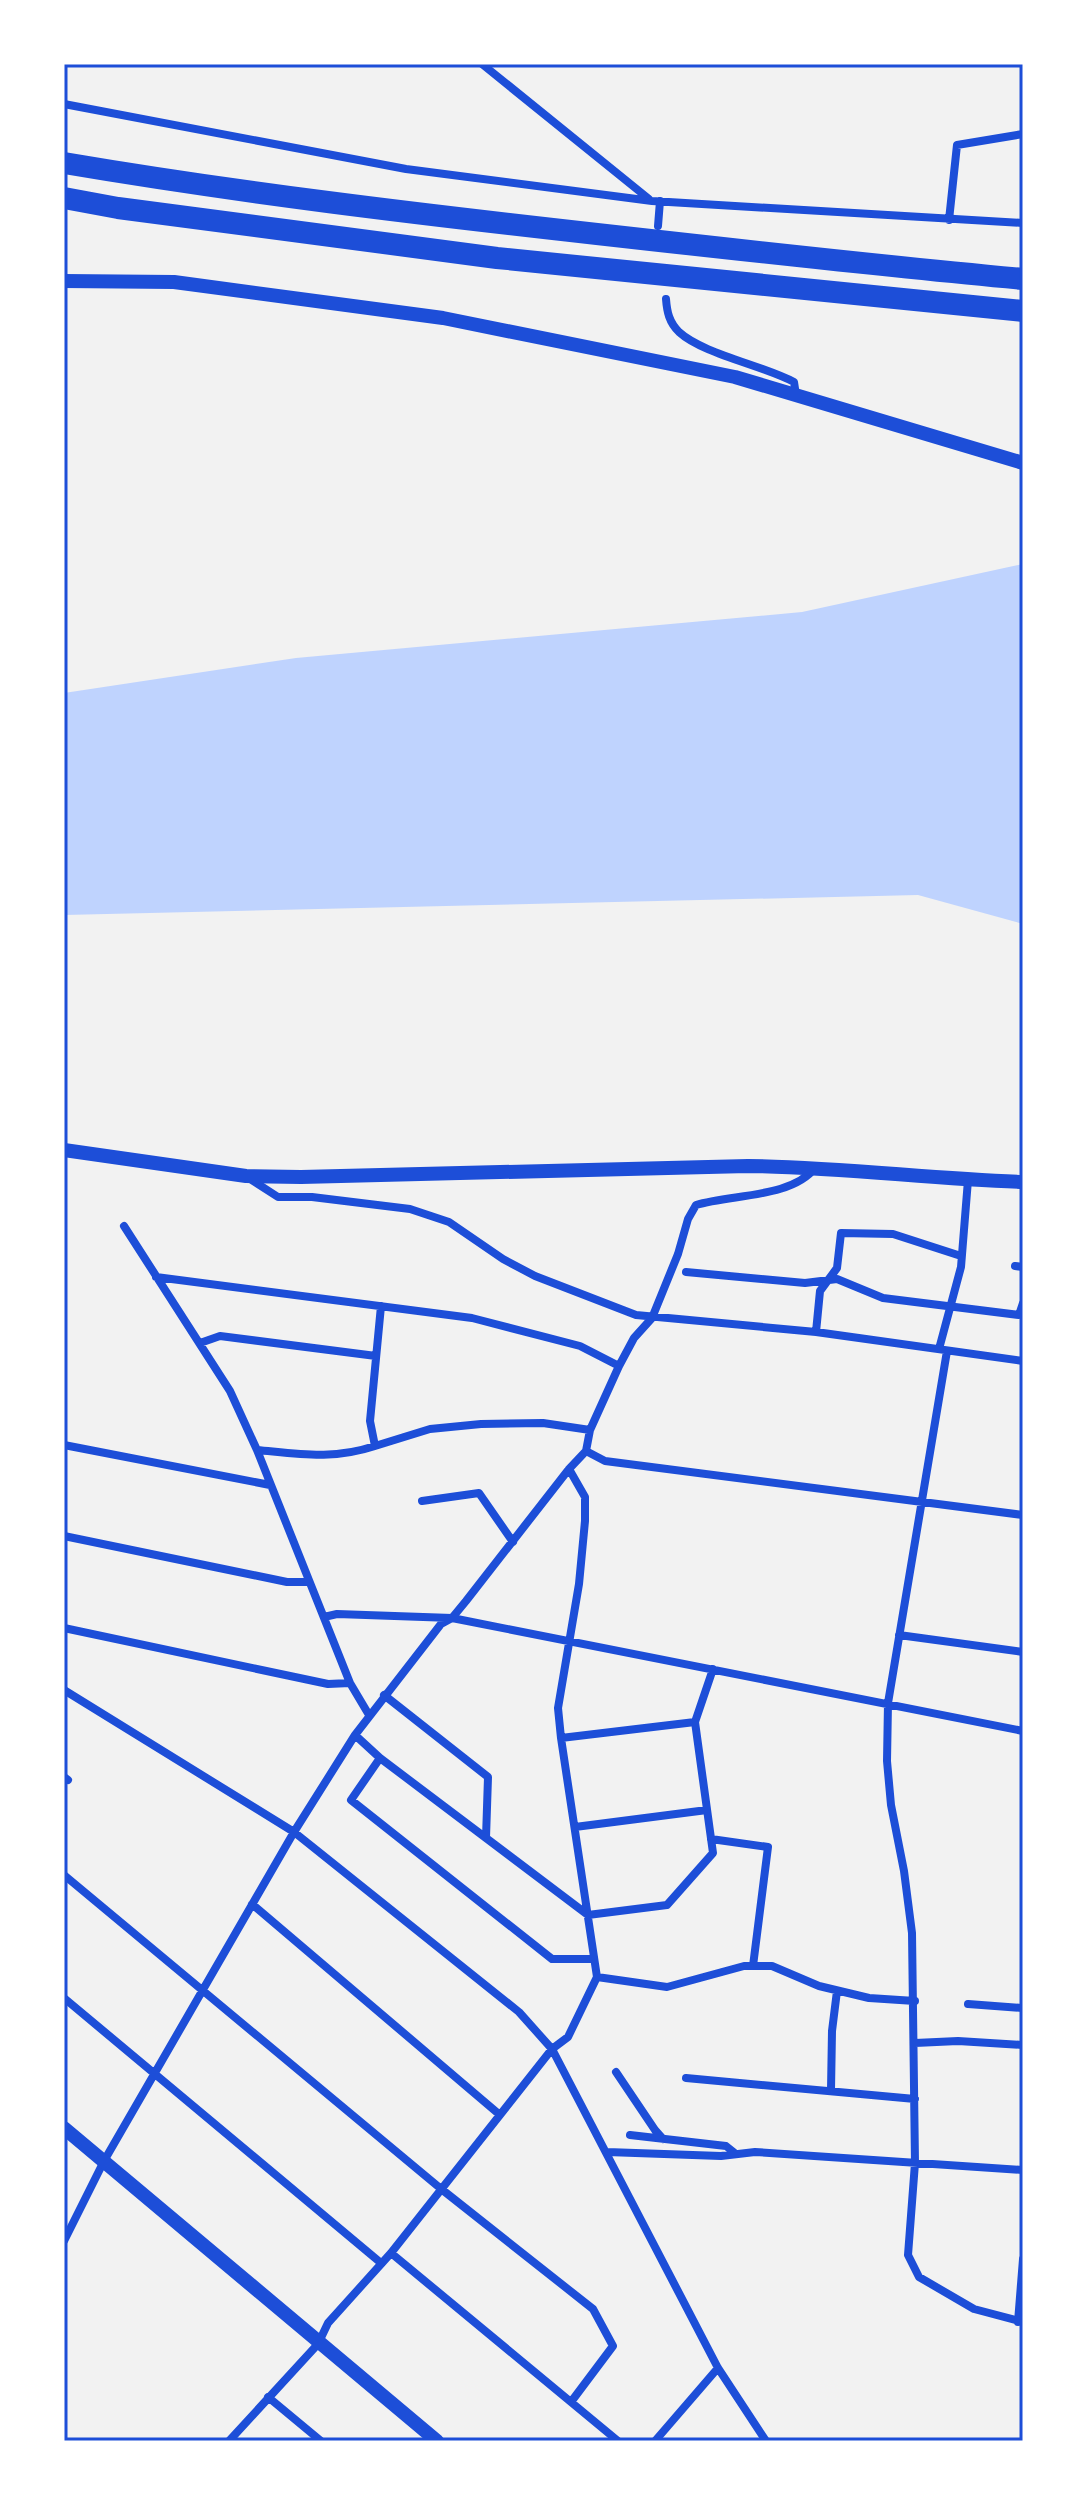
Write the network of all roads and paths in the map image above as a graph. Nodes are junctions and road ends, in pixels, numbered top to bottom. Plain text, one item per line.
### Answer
1 (482, 64) edge
2 (64, 104) edge
3 (1023, 134) edge
4 (64, 151) edge
5 (64, 163) edge
6 (195, 185) junction
7 (64, 198) edge
8 (656, 201) junction
9 (64, 208) edge
10 (118, 208) junction
11 (949, 220) junction
12 (1023, 223) edge
13 (658, 226) dead end
14 (1023, 279) edge
15 (64, 281) edge
16 (666, 299) dead end
17 (1023, 311) edge
18 (796, 395) junction
19 (1023, 463) edge
20 (64, 1150) edge
21 (815, 1167) junction
22 (246, 1176) junction
23 (968, 1180) junction
24 (1023, 1182) edge
25 (124, 1226) dead end
26 (961, 1256) junction
27 (686, 1272) dead end
28 (156, 1277) junction
29 (827, 1281) junction
30 (1023, 1303) edge
31 (381, 1306) junction
32 (949, 1307) junction
33 (652, 1318) junction
34 (816, 1332) junction
35 (200, 1343) junction
36 (943, 1350) junction
37 (376, 1356) junction
38 (1023, 1361) edge
39 (619, 1366) junction
40 (590, 1430) junction
41 (64, 1445) edge
42 (375, 1446) junction
43 (257, 1450) junction
44 (586, 1451) junction
45 (569, 1469) junction
46 (270, 1485) junction
47 (921, 1500) junction
48 (422, 1501) dead end
49 (1023, 1515) edge
50 (64, 1536) edge
51 (513, 1542) junction
52 (309, 1582) junction
53 (324, 1617) junction
54 (452, 1618) junction
55 (64, 1628) edge
56 (899, 1635) junction
57 (570, 1641) junction
58 (1023, 1652) edge
59 (713, 1669) junction
60 (350, 1683) junction
61 (64, 1690) edge
62 (384, 1695) junction
63 (888, 1703) junction
64 (369, 1715) junction
65 (695, 1722) junction
66 (1023, 1731) edge
67 (355, 1735) junction
68 (561, 1738) junction
69 (380, 1758) junction
70 (707, 1810) junction
71 (575, 1827) junction
72 (294, 1832) junction
73 (486, 1838) junction
74 (711, 1839) junction
75 (64, 1875) edge
76 (252, 1904) junction
77 (588, 1915) junction
78 (594, 1959) junction
79 (753, 1966) junction
80 (597, 1977) junction
81 (202, 1989) junction
82 (837, 1991) junction
83 (64, 1998) edge
84 (915, 2001) junction
85 (968, 2004) dead end
86 (1023, 2008) edge
87 (915, 2043) junction
88 (1023, 2045) edge
89 (552, 2049) junction
90 (616, 2072) dead end
91 (155, 2073) junction
92 (686, 2078) dead end
93 (831, 2090) junction
94 (915, 2099) junction
95 (500, 2115) junction
96 (64, 2128) edge
97 (630, 2135) dead end
98 (664, 2139) junction
99 (607, 2152) junction
100 (736, 2154) junction
101 (104, 2161) junction
102 (915, 2163) junction
103 (1023, 2170) edge
104 (440, 2188) junction
105 (64, 2241) edge
106 (391, 2253) junction
107 (1023, 2259) edge
108 (381, 2263) junction
109 (1020, 2322) edge
110 (318, 2344) junction
111 (718, 2368) junction
112 (268, 2397) junction
113 (571, 2402) junction
114 (229, 2441) edge
115 (321, 2441) edge
116 (437, 2441) edge
117 (618, 2441) edge
118 (655, 2441) edge
119 (766, 2441) edge

1 - 8 street
2 - 8 street
3 - 11 street
4 - 6 highway
5 - 6 highway
6 - 14 highway
7 - 10 highway
8 - 11 street
8 - 13 street
9 - 10 highway
10 - 17 highway
11 - 12 street
15 - 18 street
16 - 18 street
18 - 19 street
20 - 22 street
21 - 22 street
21 - 23 street
21 - 33 street
22 - 33 street
23 - 24 street
23 - 26 street
25 - 28 street
26 - 29 street
26 - 32 street
27 - 29 street
28 - 31 street
28 - 35 street
29 - 32 street
29 - 34 street
30 - 32 street
31 - 37 street
31 - 39 street
32 - 36 street
33 - 34 street
33 - 39 street
34 - 36 street
35 - 37 street
35 - 43 street
36 - 38 street
36 - 47 street
37 - 42 street
39 - 40 street
40 - 42 street
40 - 44 street
41 - 46 street
42 - 43 street
43 - 46 street
44 - 45 street
44 - 47 street
45 - 51 street
45 - 57 street
46 - 52 street
47 - 49 street
47 - 56 street
48 - 51 street
50 - 52 street
51 - 54 street
52 - 53 street
53 - 54 street
53 - 60 street
54 - 57 street
54 - 62 street
55 - 60 street
56 - 58 street
56 - 63 street
57 - 59 street
57 - 68 street
59 - 63 street
59 - 65 street
60 - 64 street
61 - 72 street
62 - 64 street
62 - 73 street
63 - 66 street
63 - 84 street
64 - 67 street
65 - 68 street
65 - 70 street
67 - 69 street
67 - 72 street
68 - 71 street
69 - 73 street
69 - 78 street
70 - 71 street
70 - 74 street
71 - 77 street
72 - 76 street
72 - 89 street
73 - 77 street
74 - 77 street
74 - 79 street
75 - 81 street
76 - 81 street
76 - 95 street
77 - 78 street
78 - 80 street
79 - 80 street
79 - 82 street
80 - 89 street
81 - 91 street
81 - 104 street
82 - 84 street
82 - 93 street
83 - 91 street
84 - 87 street
85 - 86 street
87 - 88 street
87 - 94 street
89 - 95 street
89 - 99 street
90 - 98 street
91 - 101 street
91 - 108 street
92 - 93 street
93 - 94 street
94 - 102 street
95 - 104 street
96 - 101 street
97 - 98 street
98 - 100 street
99 - 100 street
99 - 111 street
100 - 102 street
101 - 105 street
101 - 110 street
102 - 103 street
102 - 109 street
104 - 106 street
104 - 113 street
106 - 108 street
106 - 113 street
107 - 109 street
108 - 110 street
110 - 112 street
110 - 116 street
111 - 118 street
111 - 119 street
112 - 114 street
112 - 115 street
113 - 117 street

